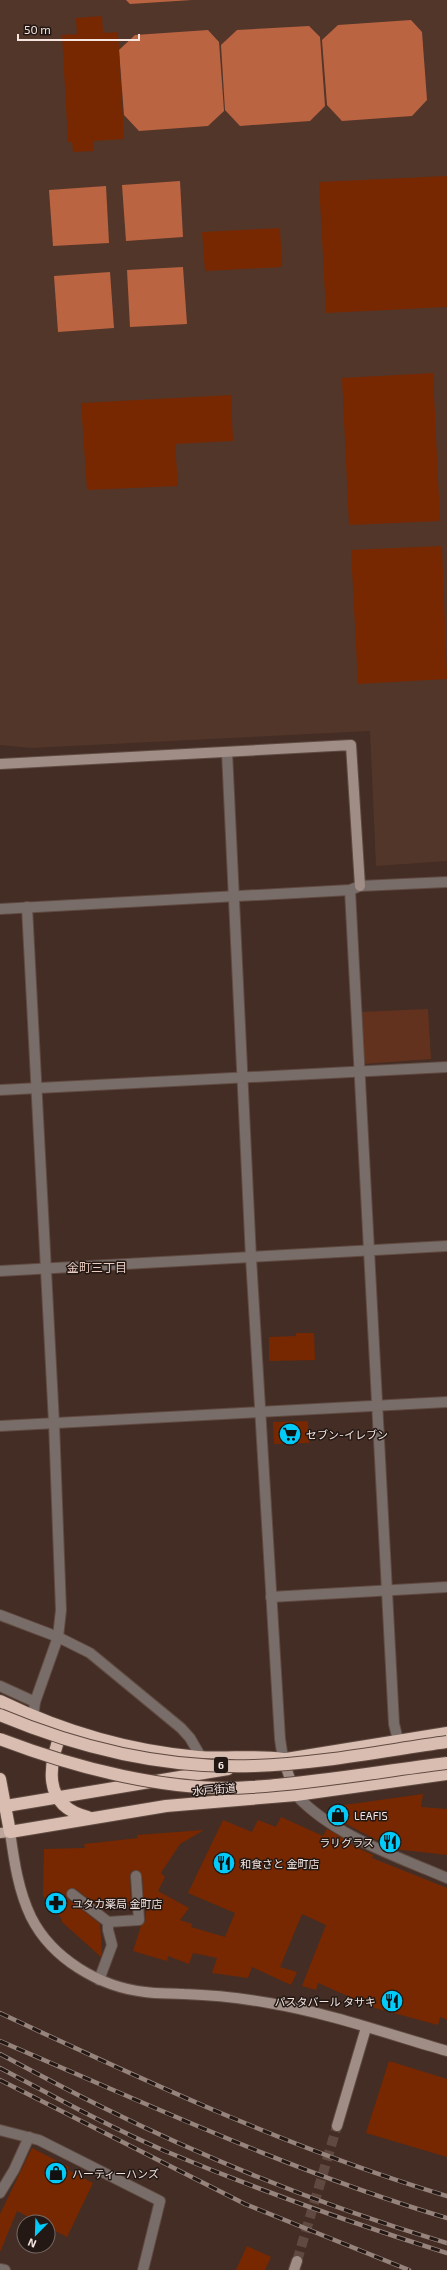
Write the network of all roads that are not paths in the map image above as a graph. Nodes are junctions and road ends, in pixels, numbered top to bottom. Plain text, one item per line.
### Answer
1 (227, 752) junction
2 (0, 764) edge
3 (447, 882) edge
4 (360, 886) junction
5 (350, 890) junction
6 (233, 896) junction
7 (27, 908) junction
8 (0, 909) edge
9 (447, 1067) edge
10 (359, 1071) junction
11 (243, 1076) junction
12 (37, 1088) junction
13 (0, 1090) edge
14 (447, 1246) edge
15 (369, 1250) junction
16 (251, 1258) junction
17 (45, 1268) junction
18 (0, 1271) edge
19 (447, 1402) edge
20 (376, 1406) junction
21 (260, 1413) junction
22 (54, 1423) junction
23 (0, 1426) edge
24 (447, 1587) edge
25 (387, 1590) junction
26 (271, 1597) junction
27 (0, 1615) edge
28 (58, 1637) junction
29 (0, 1686) edge
30 (0, 1701) edge
31 (35, 1702) junction
32 (0, 1715) edge
33 (33, 1717) junction
34 (63, 1728) junction
35 (447, 1733) edge
36 (0, 1739) edge
37 (398, 1740) junction
38 (447, 1742) edge
39 (200, 1757) junction
40 (283, 1759) junction
41 (447, 1763) edge
42 (447, 1774) edge
43 (0, 1779) edge
44 (296, 1795) junction
45 (56, 1797) junction
46 (3, 1806) edge
47 (90, 1818) junction
48 (5, 1832) edge
49 (136, 1876) dead end
50 (447, 1878) edge
51 (72, 1894) dead end
52 (108, 1922) junction
53 (99, 1980) junction
54 (366, 2028) junction
55 (447, 2051) edge
56 (337, 2126) tunnel mouth
57 (0, 2130) edge
58 (29, 2137) junction
59 (0, 2193) edge
60 (0, 2269) edge
61 (5, 2270) edge
62 (143, 2270) edge

1 - 2 street
1 - 4 street
1 - 6 street
3 - 4 street
4 - 5 street
5 - 6 street
5 - 10 street
6 - 7 street
6 - 11 street
7 - 8 street
7 - 12 street
9 - 10 street
10 - 11 street
10 - 15 street
11 - 12 street
11 - 16 street
12 - 13 street
12 - 17 street
14 - 15 street
15 - 16 street
15 - 20 street
16 - 17 street
16 - 21 street
17 - 18 street
17 - 22 street
19 - 20 street
20 - 21 street
20 - 25 street
21 - 22 street
21 - 26 street
22 - 23 street
22 - 28 street
24 - 25 street
25 - 26 street
25 - 37 street
26 - 40 street
27 - 28 street
28 - 31 street
28 - 39 street
29 - 31 street
30 - 33 highway
31 - 33 street
32 - 38 highway, 水戸街道 / 6, bridge
33 - 34 highway
34 - 39 highway
34 - 45 highway
35 - 37 highway
36 - 41 highway, 水戸街道 / 6, bridge
37 - 40 highway
39 - 40 highway
40 - 44 street
40 - 45 highway
42 - 44 highway, 水戸街道
43 - 46 highway
44 - 47 highway, 水戸街道
44 - 50 street
45 - 46 highway
45 - 47 highway
46 - 48 highway
47 - 48 highway, 水戸街道
48 - 53 street
49 - 52 street
51 - 52 street
52 - 53 street
53 - 54 street
54 - 55 street
54 - 56 street
57 - 58 street
58 - 59 street
58 - 62 street
60 - 61 street

